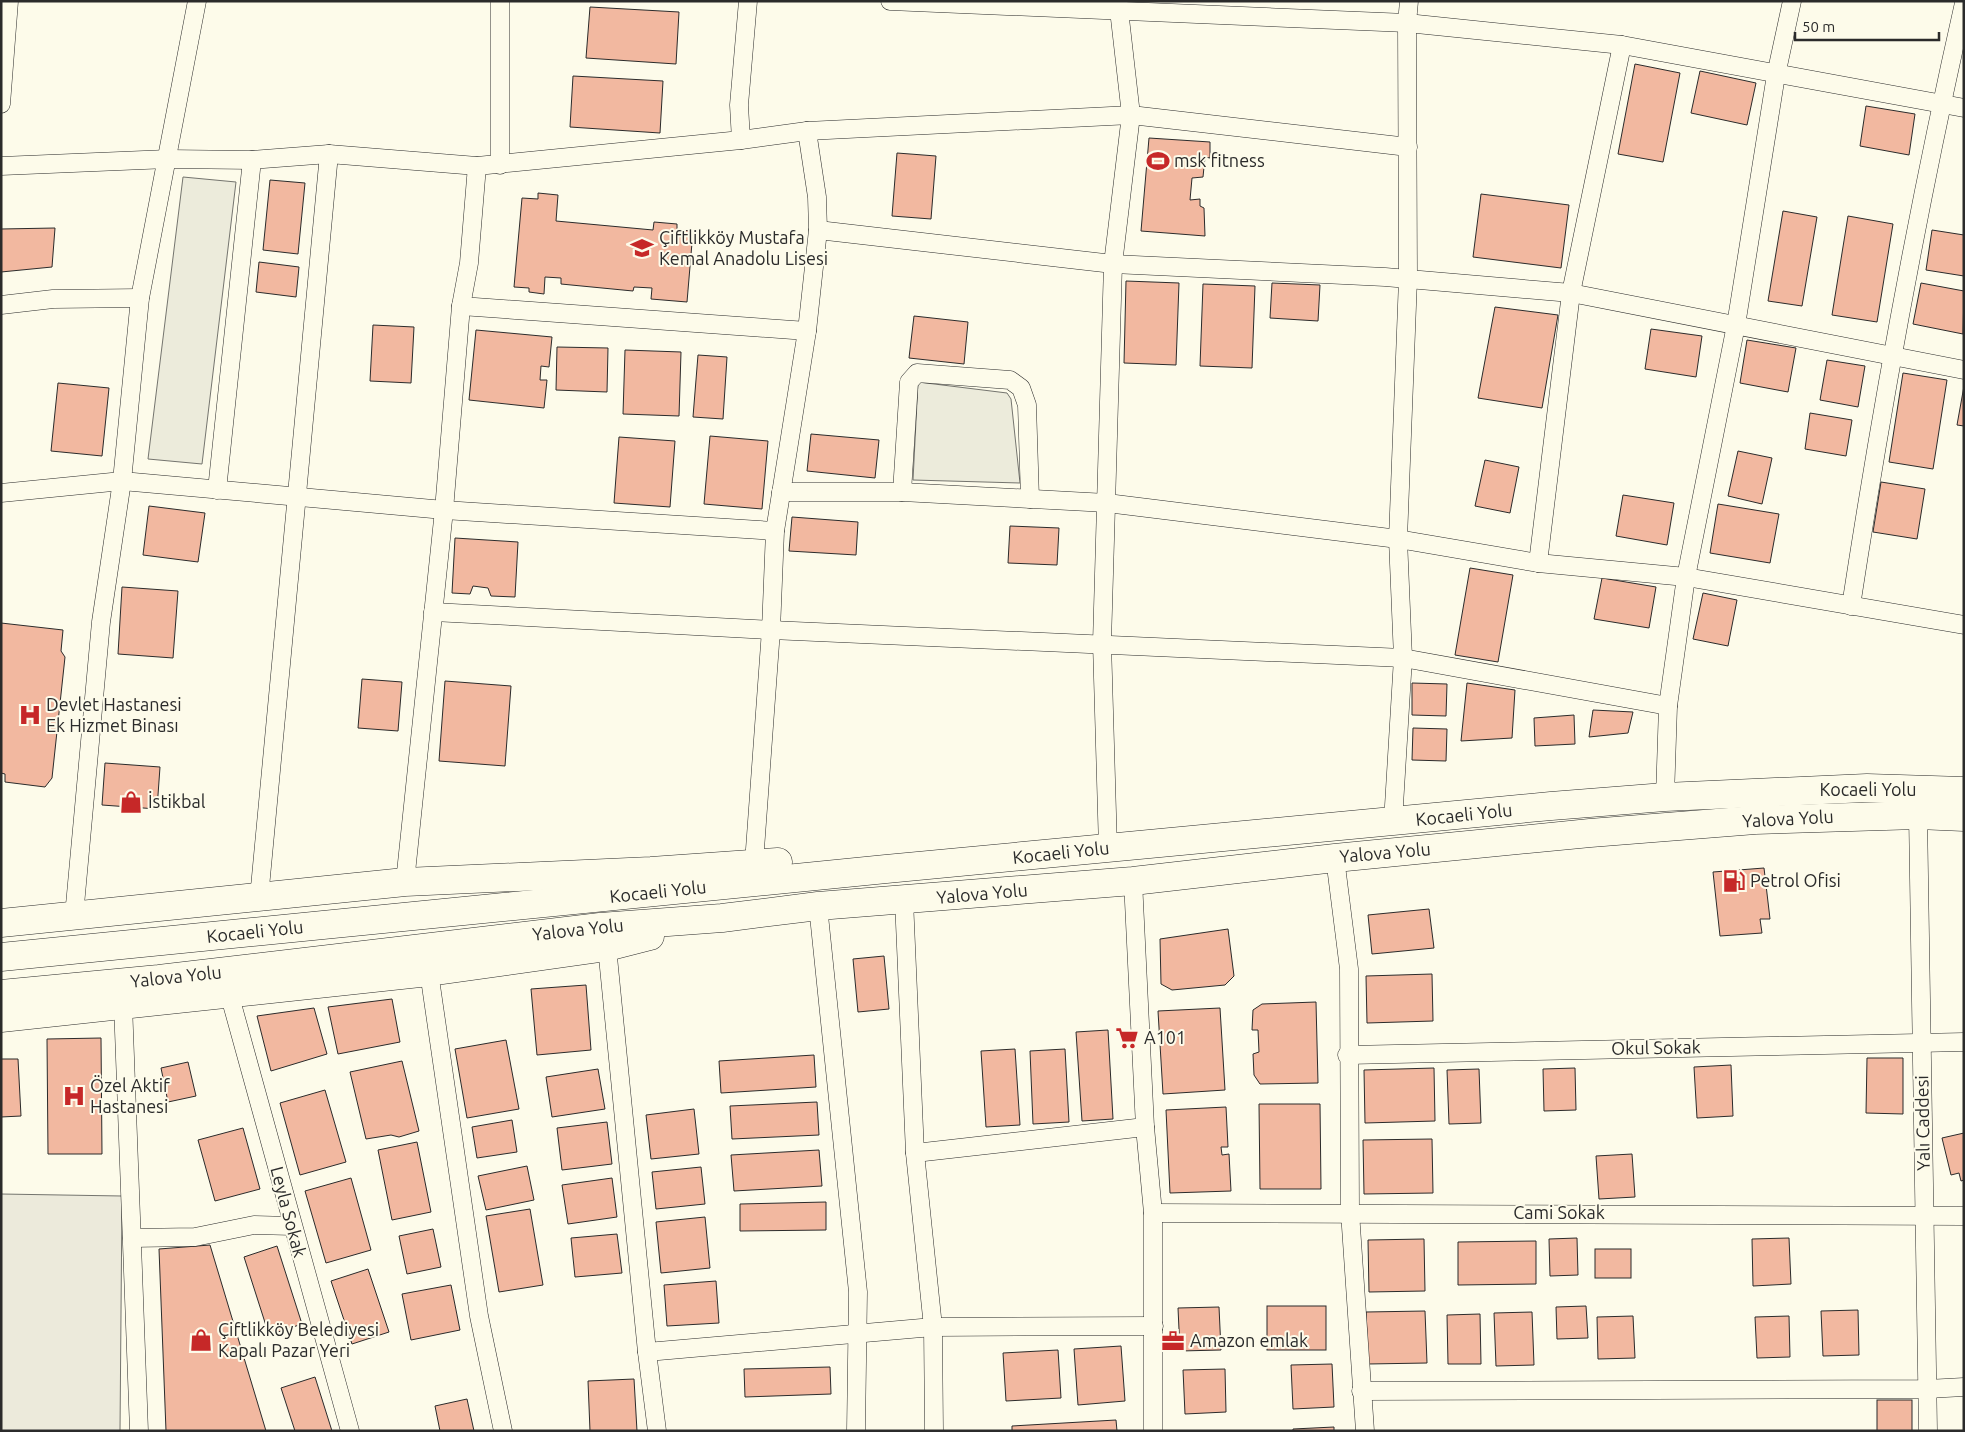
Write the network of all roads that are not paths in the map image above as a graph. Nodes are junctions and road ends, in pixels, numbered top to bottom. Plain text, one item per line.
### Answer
1 (9, 1) edge
2 (197, 1) edge
3 (500, 1) edge
4 (748, 1) edge
5 (890, 1) edge
6 (1409, 1) edge
7 (1792, 1) edge
8 (1964, 3) edge
9 (1116, 5) edge
10 (1407, 24) junction
11 (1622, 45) junction
12 (1776, 75) junction
13 (1, 104) edge
14 (1941, 104) junction
15 (1964, 108) edge
16 (1131, 115) junction
17 (807, 131) junction
18 (741, 140) junction
19 (1408, 147) junction
20 (329, 154) junction
21 (168, 159) junction
22 (252, 160) junction
23 (500, 164) junction
24 (1, 166) edge
25 (477, 166) junction
26 (818, 230) junction
27 (1113, 264) junction
28 (1408, 279) junction
29 (1571, 293) junction
30 (140, 298) junction
31 (1, 305) edge
32 (461, 306) junction
33 (1736, 325) junction
34 (807, 332) junction
35 (1893, 357) junction
36 (1964, 370) edge
37 (122, 481) junction
38 (217, 490) junction
39 (781, 492) junction
40 (902, 492) junction
41 (1, 493) edge
42 (297, 498) junction
43 (1030, 499) junction
44 (1107, 503) junction
45 (444, 510) junction
46 (775, 531) junction
47 (1398, 539) junction
48 (1538, 562) junction
49 (1686, 577) junction
50 (1852, 606) junction
51 (433, 612) junction
52 (1964, 625) edge
53 (771, 630) junction
54 (1102, 644) junction
55 (1403, 658) junction
56 (1668, 706) junction
57 (1964, 791) edge
58 (1665, 798) junction
59 (1918, 815) junction
60 (1964, 817) edge
61 (1394, 822) junction
62 (1108, 848) junction
63 (1335, 858) junction
64 (754, 863) junction
65 (940, 864) junction
66 (1133, 881) junction
67 (405, 882) junction
68 (259, 898) junction
69 (904, 900) junction
70 (818, 906) junction
71 (74, 916) junction
72 (722, 918) junction
73 (1, 923) edge
74 (607, 947) junction
75 (1, 958) edge
76 (429, 972) junction
77 (229, 993) junction
78 (1, 994) edge
79 (123, 1004) junction
80 (1, 1018) edge
81 (1964, 1042) edge
82 (1922, 1043) junction
83 (1348, 1055) junction
84 (1146, 1127) junction
85 (915, 1153) junction
86 (1350, 1212) junction
87 (1153, 1213) junction
88 (1925, 1216) junction
89 (1964, 1216) edge
90 (292, 1226) junction
91 (132, 1238) junction
92 (1154, 1326) junction
93 (933, 1327) junction
94 (858, 1334) junction
95 (647, 1352) junction
96 (1964, 1387) edge
97 (1927, 1389) junction
98 (1361, 1391) junction
99 (139, 1431) edge
100 (350, 1431) edge
101 (503, 1431) edge
102 (657, 1431) edge
103 (856, 1431) edge
104 (934, 1431) edge
105 (1153, 1431) edge
106 (1365, 1431) edge
107 (1928, 1431) edge

1 - 13 street
2 - 21 street
3 - 23 street
4 - 18 street
5 - 9 street
6 - 10 street
7 - 12 street
8 - 14 street
9 - 10 street
9 - 16 street
10 - 11 street
10 - 19 street
11 - 12 street
11 - 29 street
12 - 14 street
12 - 33 street
14 - 15 street
14 - 35 street
16 - 17 street
16 - 19 street
16 - 27 street
17 - 18 street
17 - 26 street
18 - 23 street
19 - 28 street
20 - 22 street
20 - 25 street
20 - 42 street
21 - 22 street
21 - 24 street
21 - 30 street
22 - 38 street
23 - 25 street
25 - 32 street
26 - 27 street
26 - 34 street
27 - 28 street
27 - 44 street
28 - 29 street
28 - 47 street
29 - 33 street
29 - 48 street
30 - 31 street
30 - 37 street
32 - 34 street
32 - 45 street
33 - 35 street
33 - 49 street
34 - 39 street
35 - 36 street
35 - 50 street
37 - 38 street
37 - 41 street
37 - 71 street
38 - 42 street
39 - 40 street
39 - 46 street
40 - 43 street
40 - 43 street
42 - 45 street
42 - 68 street
43 - 44 street
44 - 47 street
44 - 54 street
45 - 46 street
45 - 51 street
46 - 53 street
47 - 48 street
47 - 55 street
48 - 49 street
49 - 50 street
49 - 56 street
50 - 52 street
51 - 53 street
51 - 67 street
53 - 54 street
53 - 64 street
54 - 55 street
54 - 62 street
55 - 56 street
55 - 61 street
56 - 58 street
57 - 58 highway, Kocaeli̇ Yolu
58 - 61 highway, Kocaeli̇ Yolu
59 - 60 highway, Yalova Yolu
59 - 63 highway, Yalova Yolu
59 - 82 street, Yalı Caddesi
61 - 62 highway, Kocaeli̇ Yolu
62 - 65 highway, Kocaeli̇ Yolu
63 - 66 highway, Yalova Yolu
63 - 83 street
64 - 65 highway
64 - 67 highway
65 - 75 highway, Kocaeli̇ Yolu
66 - 69 highway, Yalova Yolu
66 - 84 street
67 - 68 highway
68 - 71 highway
69 - 70 highway, Yalova Yolu
69 - 85 street
70 - 72 highway, Yalova Yolu
70 - 94 street
71 - 73 highway
72 - 74 highway
72 - 78 highway, Yalova Yolu
74 - 76 highway
74 - 95 street
76 - 77 highway
76 - 101 street
77 - 79 highway
77 - 90 street, Leyla Sokak
79 - 80 highway
79 - 91 street
81 - 82 street, Okul Sokak
82 - 83 street, Okul Sokak
82 - 88 street, Yalı Caddesi
83 - 86 street
84 - 85 street
84 - 87 street
85 - 93 street
86 - 87 street, Cami Sokak
86 - 88 street, Cami Sokak
86 - 98 street
87 - 92 street
88 - 89 street, Cami Sokak
88 - 97 street, Yalı Caddesi
90 - 91 street
90 - 100 street, Leyla Sokak
91 - 99 street
92 - 93 street
92 - 105 street
93 - 94 street
93 - 104 street
94 - 95 street
94 - 103 street
95 - 102 street
96 - 97 street
97 - 98 street
97 - 107 street, Yalı Caddesi
98 - 106 street

